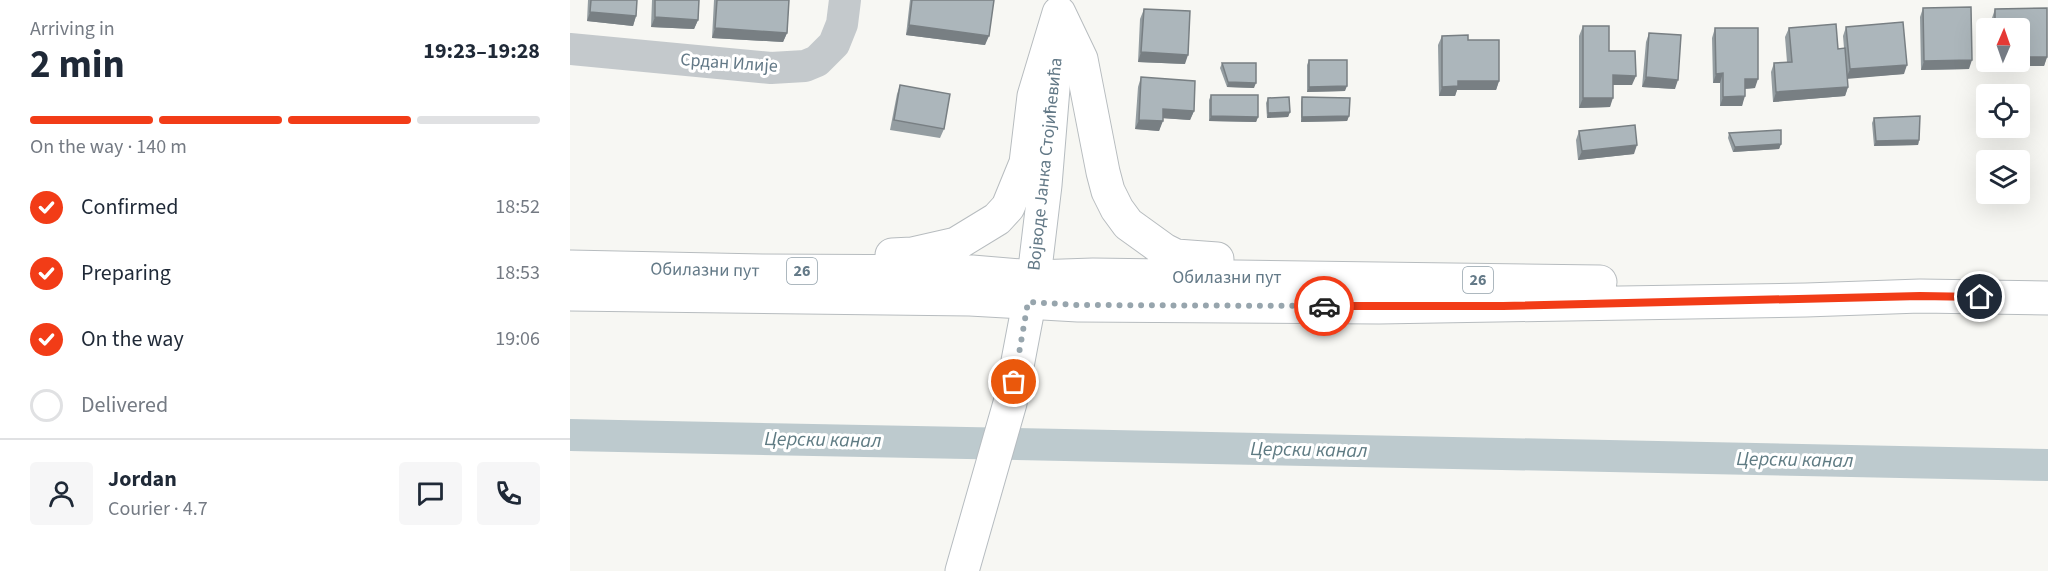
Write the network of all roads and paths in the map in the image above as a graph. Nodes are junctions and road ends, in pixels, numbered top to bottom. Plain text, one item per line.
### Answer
1 (845, 0) edge
2 (1060, 6) edge
3 (570, 49) edge
4 (570, 252) edge
5 (570, 267) edge
6 (1562, 282) junction
7 (1031, 289) junction
8 (570, 294) edge
9 (1920, 296) junction
10 (2048, 298) edge
11 (965, 563) edge

1 - 3 street, Срдан Илије
2 - 4 main road
2 - 6 main road
2 - 7 main road, Војводе Јанка Стојићевића
5 - 7 main road, Обилазни пут / 26
6 - 7 main road, Обилазни пут / 26
6 - 9 main road, Обилазни пут / 26
7 - 8 main road, Обилазни пут / 26
7 - 9 main road, Обилазни пут / 26
7 - 11 main road, Војводе Јанка Стојићевића
9 - 10 main road, Обилазни пут / 26

